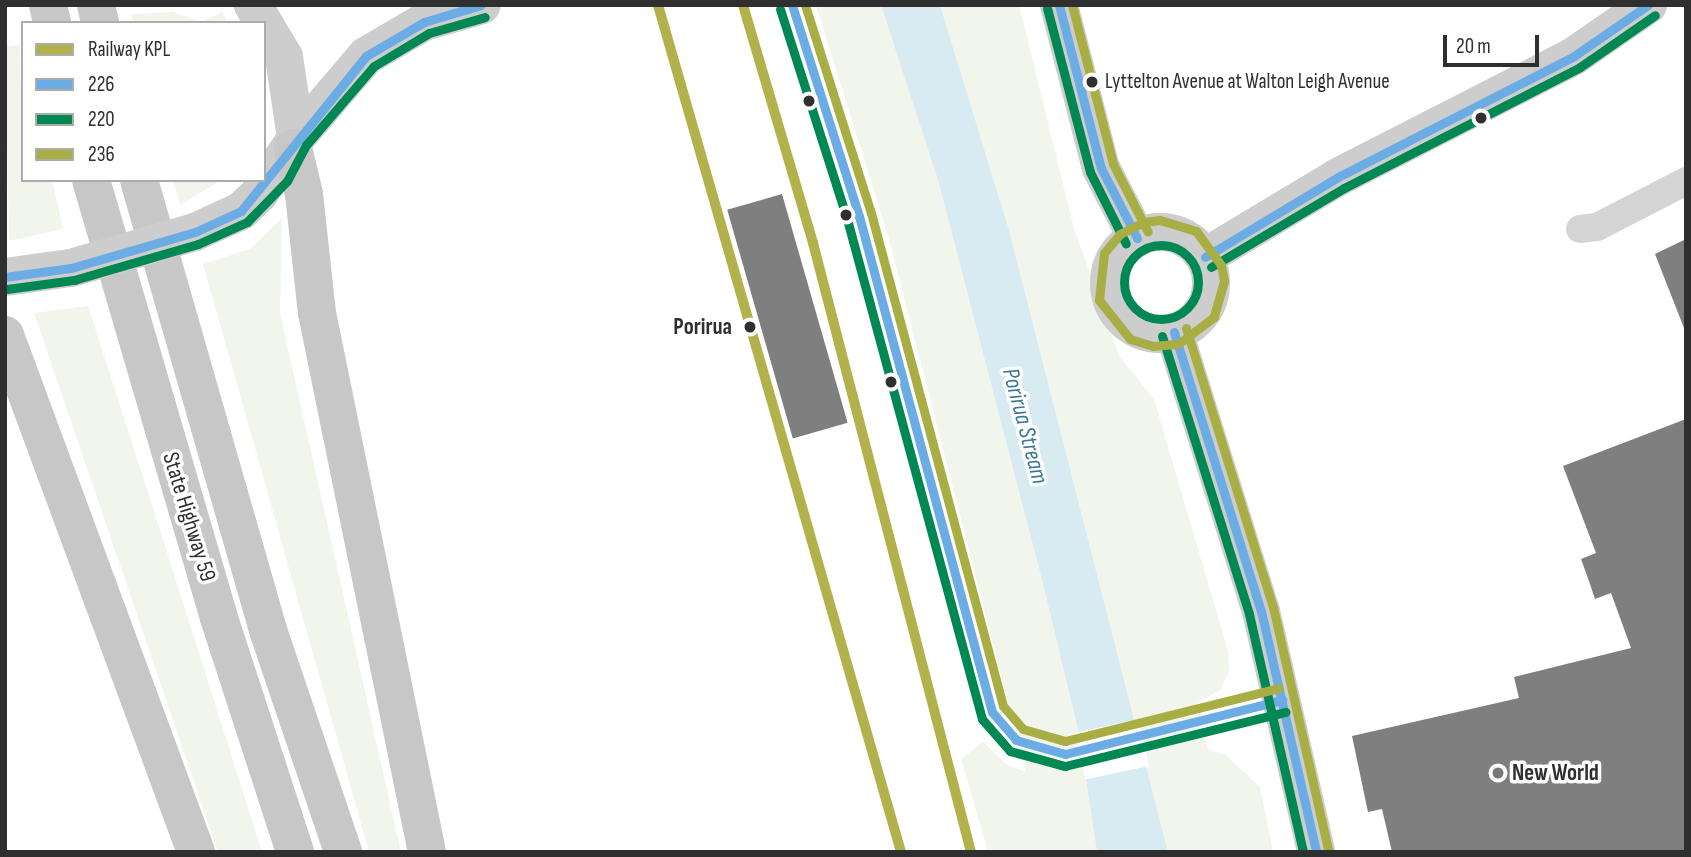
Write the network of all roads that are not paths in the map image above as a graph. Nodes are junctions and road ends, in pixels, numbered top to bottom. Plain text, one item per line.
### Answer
1 (253, 5) edge
2 (482, 5) edge
3 (1059, 5) edge
4 (1648, 5) edge
5 (263, 21) edge
6 (266, 27) edge
7 (294, 143) junction
8 (266, 179) edge
9 (1686, 181) edge
10 (92, 182) edge
11 (140, 182) edge
12 (264, 182) edge
13 (1580, 229) dead end
14 (1137, 238) junction
15 (1205, 257) junction
16 (5, 277) edge
17 (1174, 332) junction
18 (5, 335) edge
19 (195, 852) edge
20 (295, 852) edge
21 (343, 852) edge
22 (427, 852) edge
23 (1316, 852) edge

1 - 5 main road
2 - 7 main road
3 - 14 main road
4 - 15 main road
6 - 7 main road
7 - 8 main road, bridge
7 - 22 main road
9 - 13 street
10 - 20 main road, State Highway 59
11 - 21 main road, State Highway 59
12 - 16 main road, bridge
14 - 15 main road
14 - 17 main road
15 - 17 main road
17 - 23 main road
18 - 19 main road

